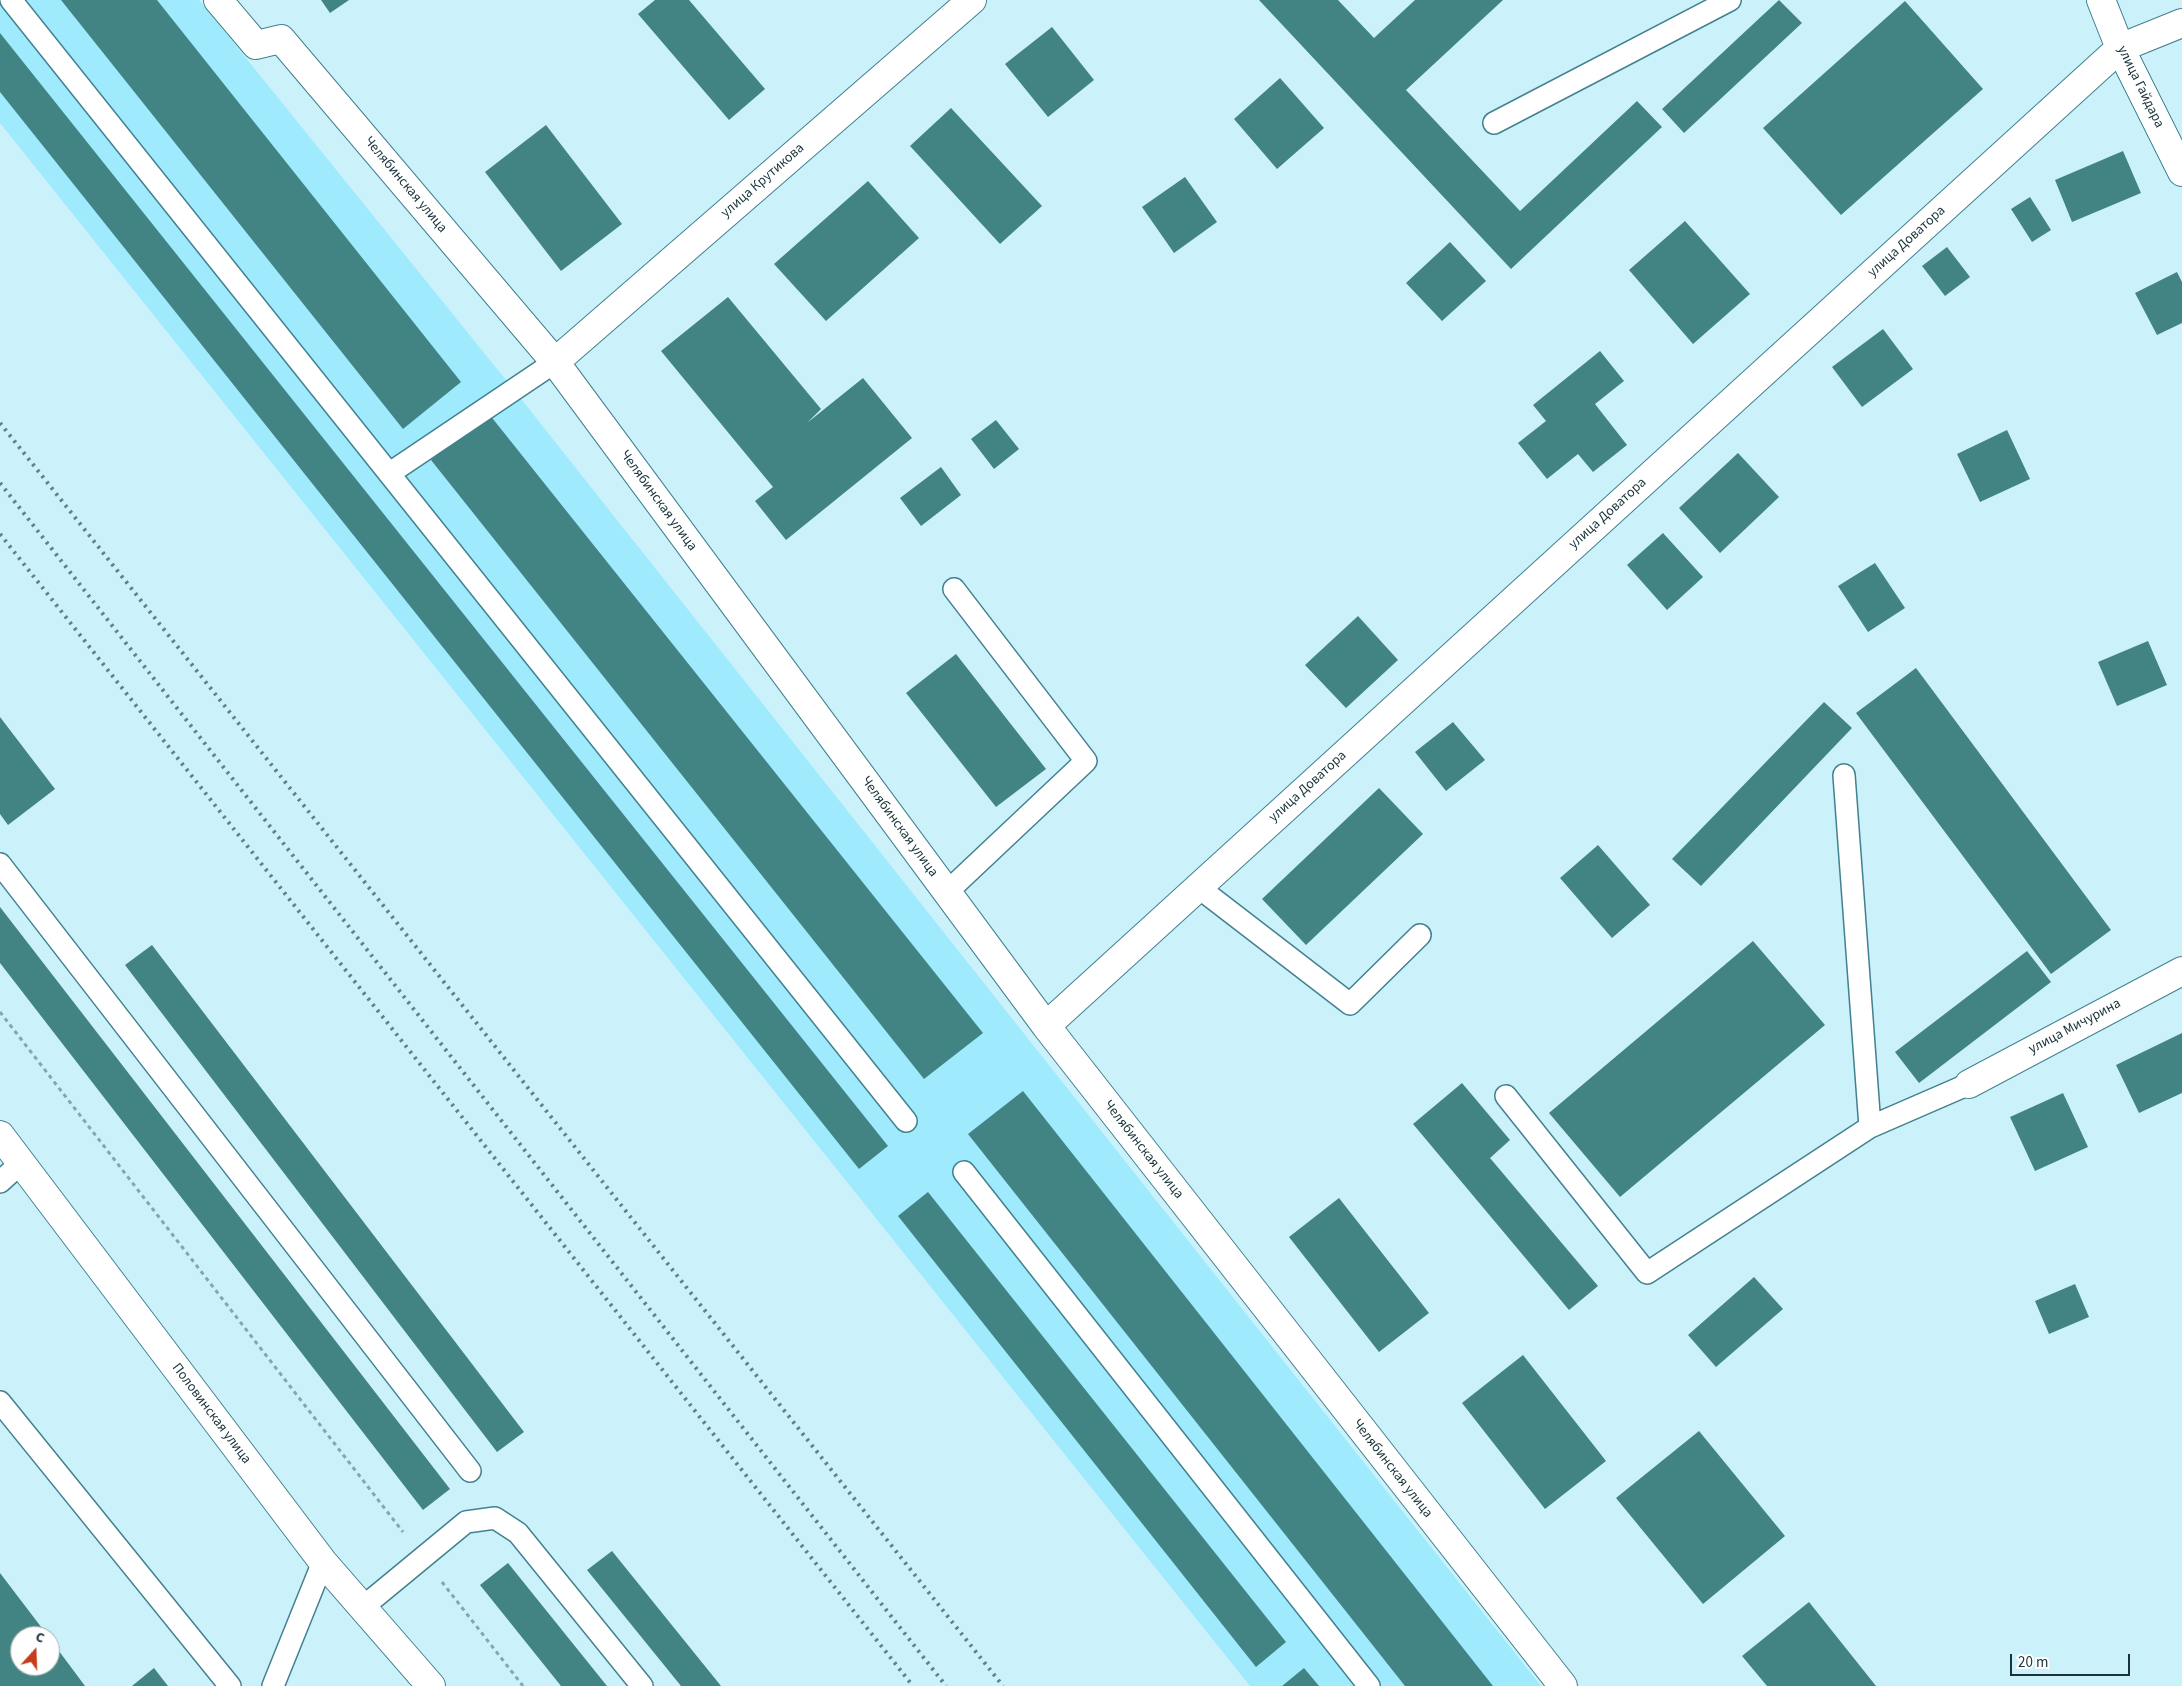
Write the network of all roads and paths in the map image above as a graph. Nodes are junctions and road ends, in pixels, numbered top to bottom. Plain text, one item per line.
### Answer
1 (11, 0) edge
2 (218, 0) edge
3 (972, 0) edge
4 (1730, 0) edge
5 (2101, 0) edge
6 (2182, 22) edge
7 (2120, 48) junction
8 (1494, 123) dead end
9 (2182, 172) edge
10 (555, 362) junction
11 (390, 473) junction
12 (954, 589) dead end
13 (1844, 775) dead end
14 (0, 864) edge
15 (1198, 887) junction
16 (947, 892) junction
17 (1420, 935) dead end
18 (2182, 971) edge
19 (0, 1012) edge
20 (1046, 1026) junction
21 (1969, 1084) joint
22 (1506, 1096) dead end
23 (906, 1121) dead end
24 (1870, 1127) junction
25 (0, 1135) edge
26 (21, 1163) junction
27 (964, 1172) dead end
28 (0, 1182) edge
29 (0, 1402) edge
30 (470, 1471) dead end
31 (423, 1558) junction
32 (323, 1562) junction
33 (362, 1607) junction
34 (230, 1686) edge
35 (273, 1686) edge
36 (430, 1686) edge
37 (523, 1686) edge
38 (642, 1686) edge
39 (1369, 1686) edge
40 (1562, 1686) edge

1 - 11 lane
2 - 10 street, Челябинская улица
3 - 10 street, улица Крутикова
4 - 8 lane
5 - 7 street, улица Гайдара
6 - 7 street, улица Доватора
7 - 9 street, улица Гайдара
7 - 15 street, улица Доватора
10 - 11 lane
10 - 16 street, Челябинская улица
11 - 23 lane
12 - 16 lane
13 - 24 lane
14 - 30 lane
15 - 17 lane
15 - 20 street, улица Доватора
16 - 20 street, Челябинская улица
18 - 21 street, улица Мичурина
19 - 31 path
20 - 40 street, Челябинская улица
21 - 24 lane
22 - 24 lane
25 - 26 street, Половинская улица
26 - 28 lane
26 - 32 street, Половинская улица
27 - 39 lane
29 - 34 lane
31 - 33 lane
31 - 37 path
31 - 38 lane
32 - 33 street, Половинская улица
32 - 35 lane
33 - 36 street, Половинская улица

